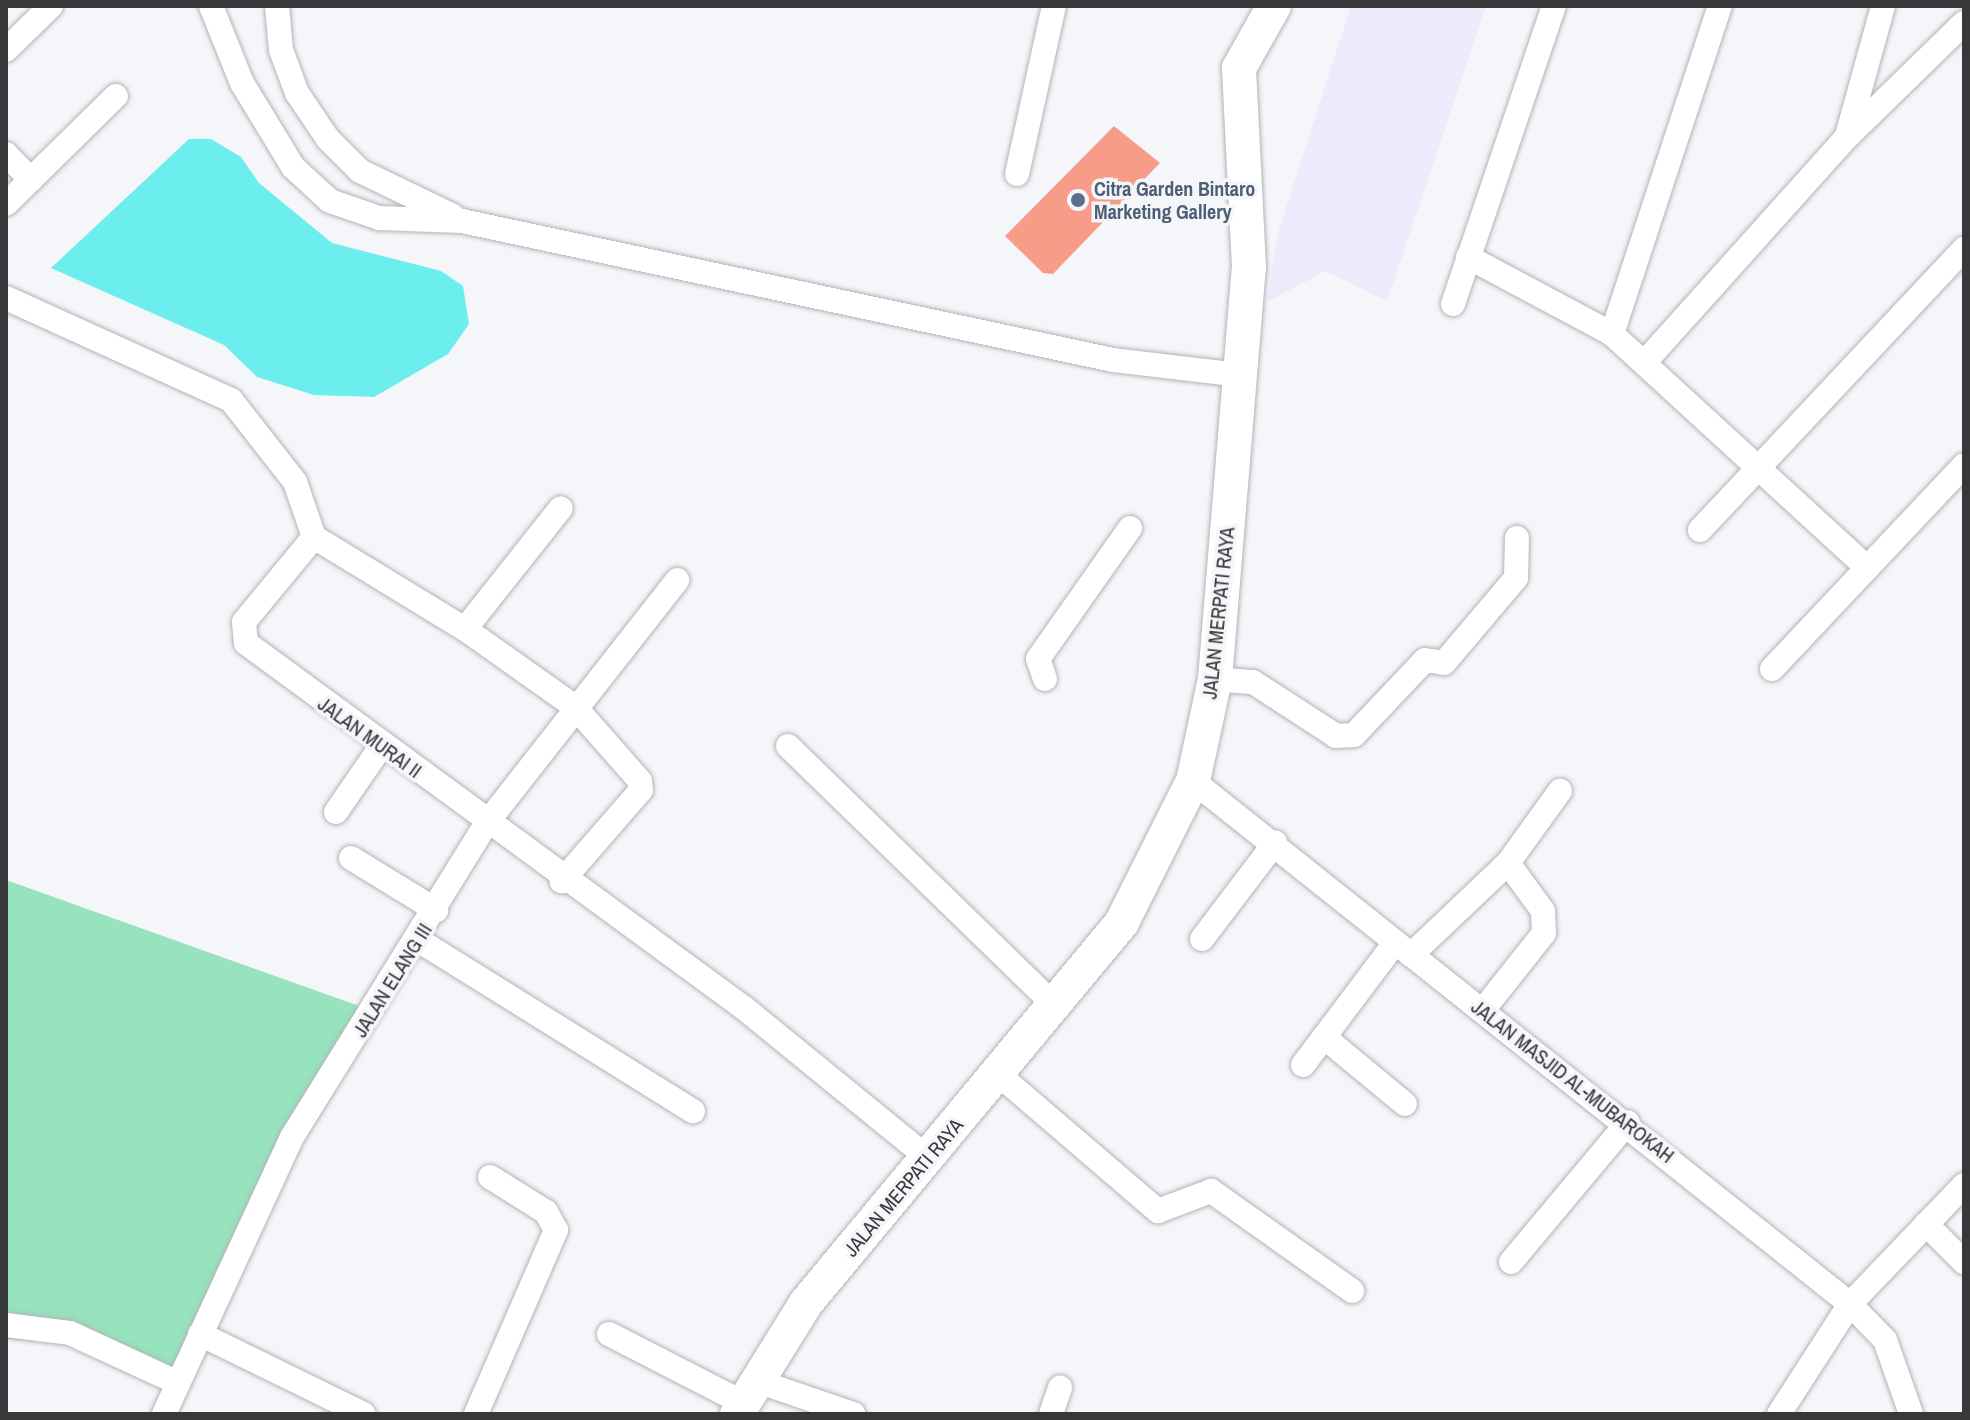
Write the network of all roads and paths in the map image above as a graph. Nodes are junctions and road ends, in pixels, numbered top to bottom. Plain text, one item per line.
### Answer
1 (51, 6) edge
2 (211, 6) edge
3 (277, 6) edge
4 (1054, 6) edge
5 (1274, 6) edge
6 (1554, 6) edge
7 (1720, 6) edge
8 (1883, 6) edge
9 (1964, 23) edge
10 (6, 50) edge
11 (116, 96) dead end
12 (1846, 138) junction
13 (328, 139) junction
14 (6, 154) edge
15 (293, 167) junction
16 (1017, 174) dead end
17 (31, 180) junction
18 (6, 204) edge
19 (462, 221) junction
20 (1964, 249) edge
21 (1468, 257) junction
22 (6, 298) edge
23 (1453, 304) dead end
24 (1612, 334) junction
25 (1644, 363) junction
26 (1240, 375) junction
27 (1964, 465) edge
28 (1758, 468) junction
29 (561, 508) dead end
30 (1130, 528) dead end
31 (1700, 530) dead end
32 (314, 537) junction
33 (1517, 538) dead end
34 (1867, 568) junction
35 (677, 580) dead end
36 (465, 629) junction
37 (1772, 669) dead end
38 (1045, 679) dead end
39 (1215, 679) junction
40 (575, 707) junction
41 (382, 745) junction
42 (788, 746) dead end
43 (1193, 781) junction
44 (1560, 791) dead end
45 (336, 812) dead end
46 (486, 824) junction
47 (1275, 843) junction
48 (351, 858) dead end
49 (1508, 863) junction
50 (562, 881) junction
51 (436, 910) junction
52 (1202, 939) dead end
53 (418, 940) junction
54 (1403, 949) junction
55 (1057, 1008) junction
56 (1483, 1010) junction
57 (1324, 1037) junction
58 (1303, 1065) dead end
59 (998, 1074) junction
60 (1405, 1104) dead end
61 (693, 1111) dead end
62 (1628, 1122) junction
63 (927, 1157) junction
64 (490, 1177) dead end
65 (1964, 1185) edge
66 (1926, 1224) junction
67 (1511, 1262) dead end
68 (1964, 1262) edge
69 (1352, 1291) dead end
70 (1850, 1304) junction
71 (6, 1325) edge
72 (200, 1334) junction
73 (609, 1334) dead end
74 (178, 1383) junction
75 (1060, 1388) dead end
76 (746, 1399) edge
77 (164, 1414) edge
78 (363, 1414) edge
79 (476, 1414) edge
80 (853, 1414) edge
81 (1051, 1414) edge
82 (1779, 1414) edge
83 (1911, 1414) edge

1 - 10 street
2 - 15 street
3 - 13 street
4 - 16 street
5 - 26 main road, JALAN MERPATI RAYA
6 - 21 street
7 - 24 street
8 - 12 street
9 - 12 street
11 - 17 street
12 - 25 street
13 - 15 street
13 - 19 street
14 - 17 street
15 - 19 street
17 - 18 street
19 - 26 street
20 - 28 street
21 - 23 street
21 - 24 street
22 - 32 street
24 - 25 street
25 - 28 street
26 - 39 main road, JALAN MERPATI RAYA
27 - 34 street
28 - 31 street
28 - 34 street
29 - 36 street
30 - 38 street
32 - 36 street
32 - 41 street, JALAN MURAI II
33 - 39 street
34 - 37 street
35 - 40 street, JALAN ELANG III
36 - 40 street
39 - 43 main road, JALAN MERPATI RAYA
40 - 46 street, JALAN ELANG III
40 - 50 street
41 - 45 street
41 - 46 street, JALAN MURAI II
42 - 55 street
43 - 47 street, JALAN MASJID AL-MUBAROKAH
43 - 55 main road, JALAN MERPATI RAYA
44 - 49 street
46 - 50 street, JALAN MURAI II
46 - 51 street, JALAN ELANG III
47 - 52 street
47 - 54 street, JALAN MASJID AL-MUBAROKAH
48 - 51 street
49 - 54 street
49 - 56 street
50 - 63 street, JALAN MURAI II
51 - 53 street, JALAN ELANG III
53 - 61 street
53 - 72 street, JALAN ELANG III
54 - 56 street, JALAN MASJID AL-MUBAROKAH
54 - 57 street
55 - 59 main road, JALAN MERPATI RAYA
56 - 62 street, JALAN MASJID AL-MUBAROKAH
57 - 58 street
57 - 60 street
59 - 63 main road, JALAN MERPATI RAYA
59 - 69 street
62 - 67 street
62 - 70 street, JALAN MASJID AL-MUBAROKAH
63 - 76 main road, JALAN MERPATI RAYA
64 - 79 street
65 - 66 street
66 - 68 street
66 - 70 street
70 - 82 street
70 - 83 street, JALAN MASJID AL-MUBAROKAH
71 - 74 street
72 - 74 street, JALAN ELANG III
72 - 78 street
73 - 76 street
74 - 77 street, JALAN ELANG III
75 - 81 street
76 - 80 street

